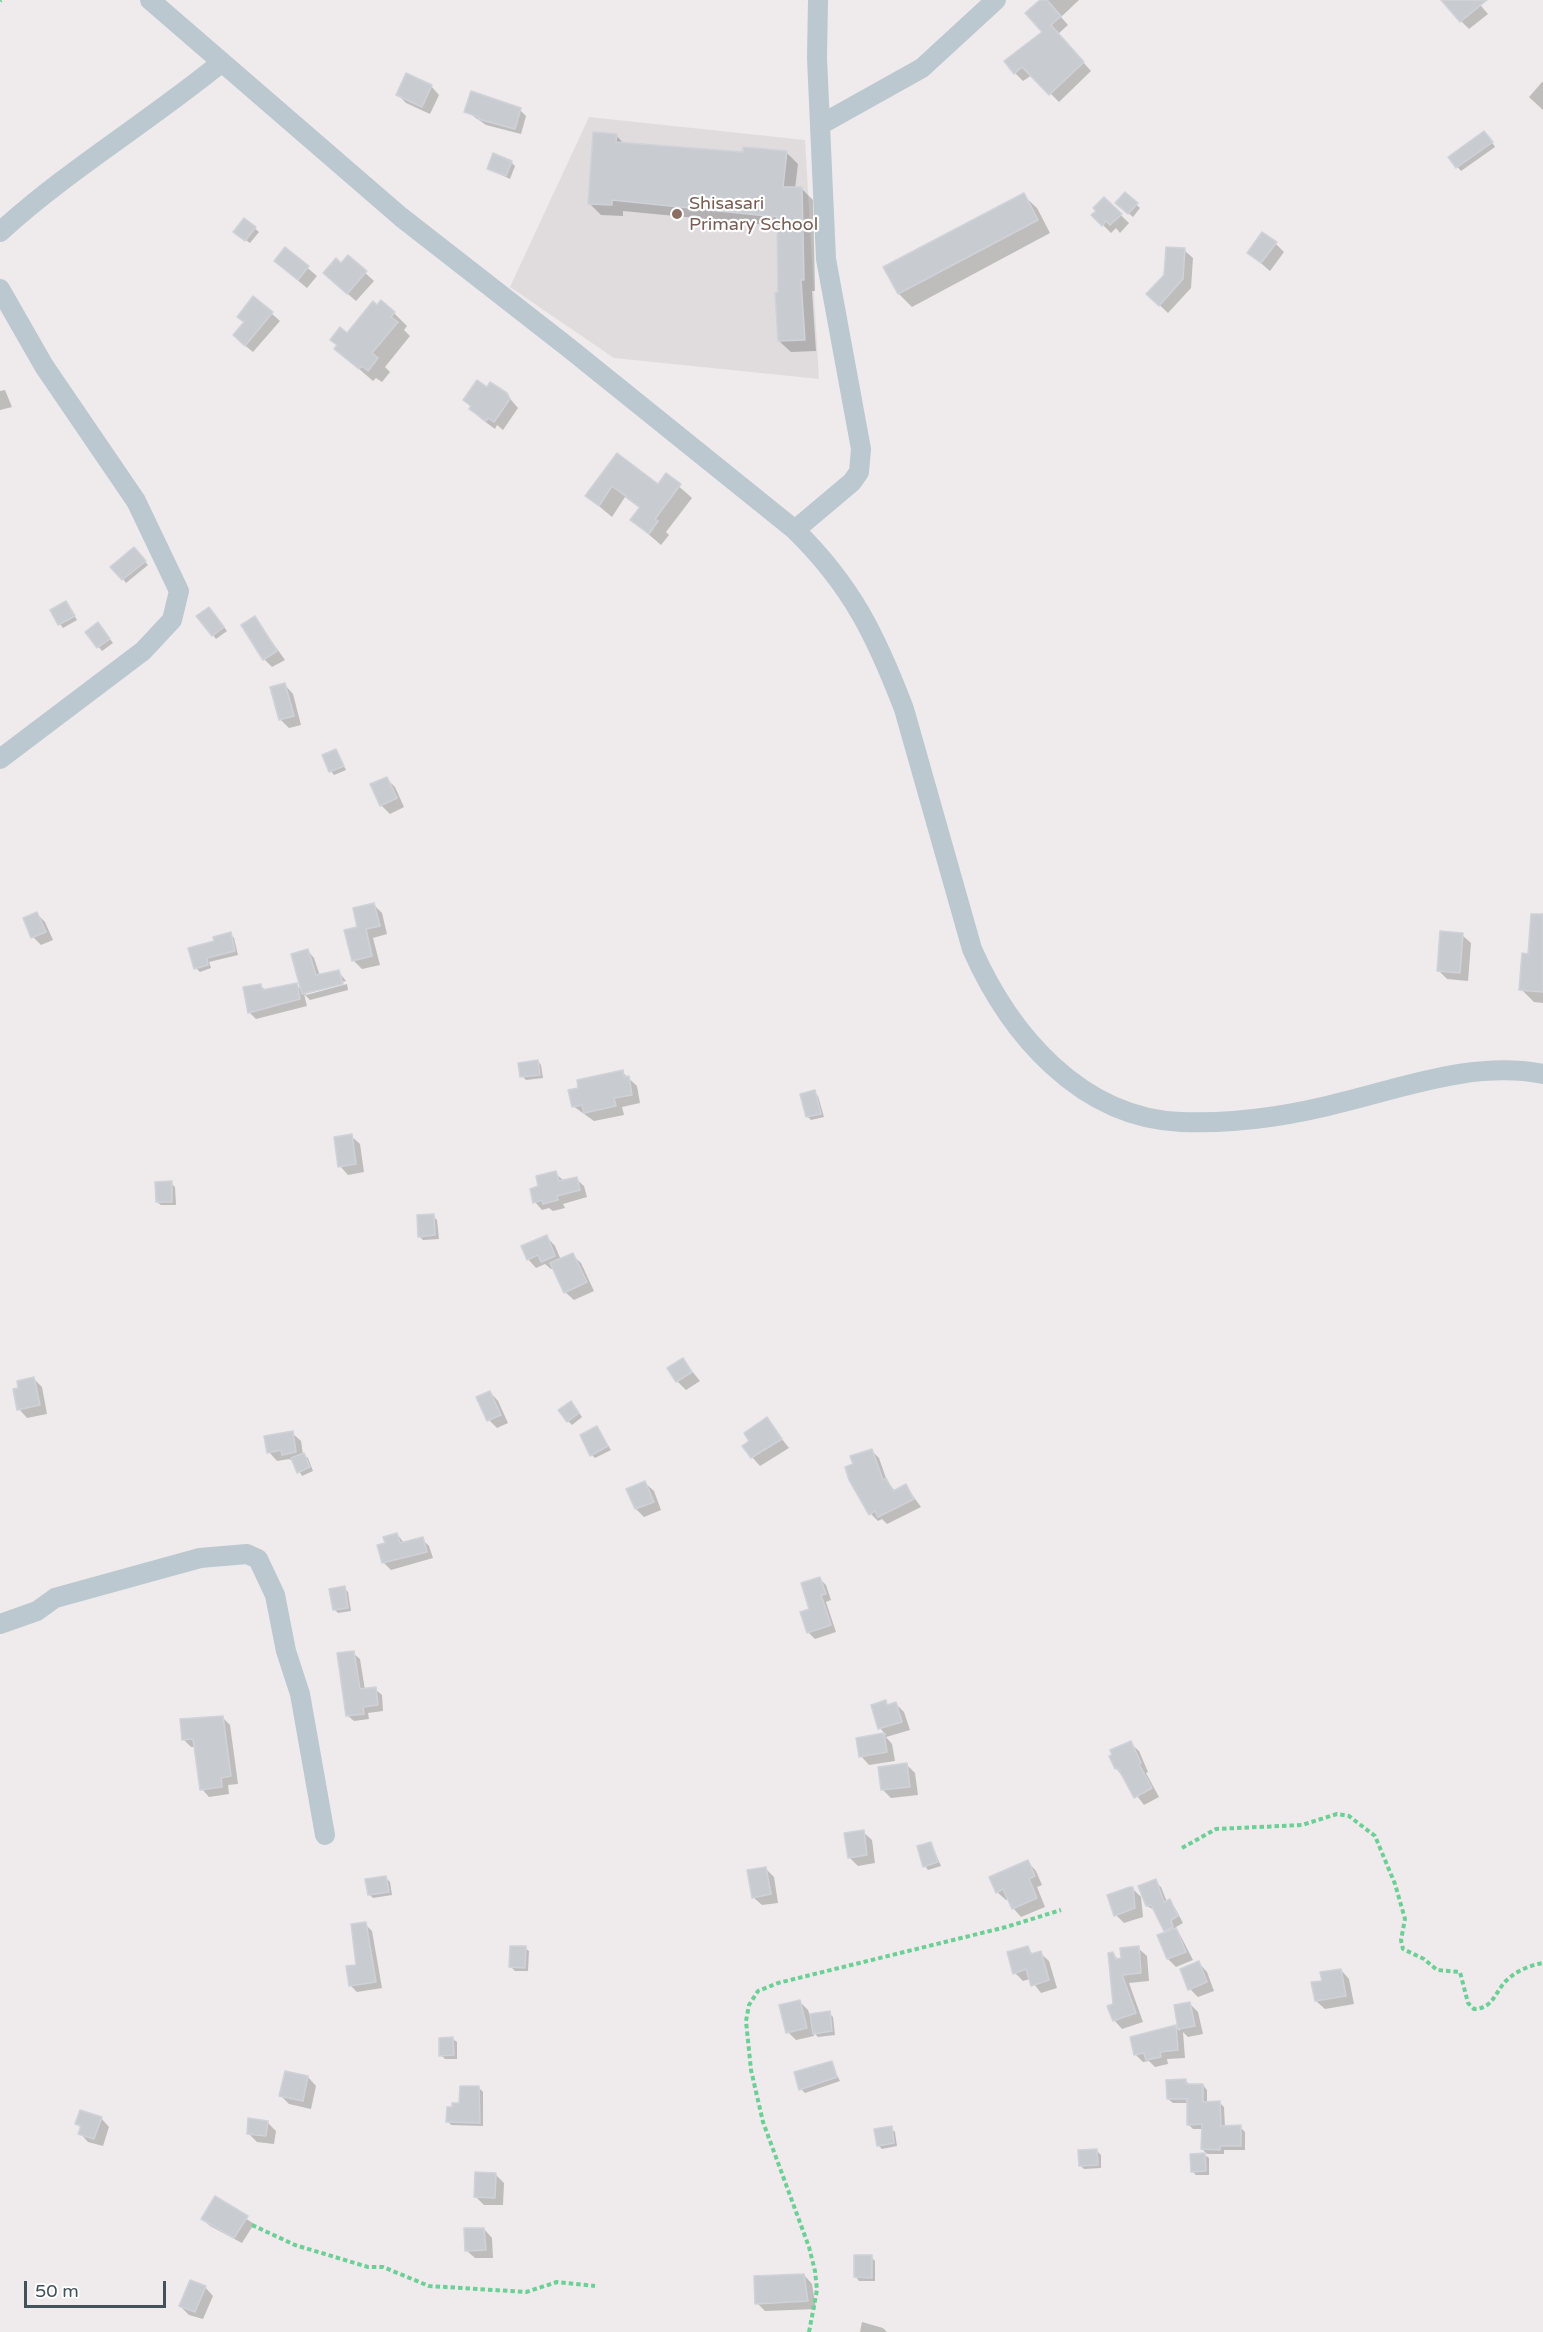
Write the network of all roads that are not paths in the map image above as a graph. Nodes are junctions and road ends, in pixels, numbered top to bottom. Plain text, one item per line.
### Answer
1 (150, 0) edge
2 (818, 0) edge
3 (996, 0) edge
4 (222, 62) junction
5 (820, 125) junction
6 (0, 232) edge
7 (0, 289) edge
8 (795, 530) junction
9 (0, 759) edge
10 (1543, 1074) edge
11 (0, 1624) edge
12 (325, 1835) dead end

1 - 4 street
2 - 5 street
3 - 5 street
4 - 6 street
4 - 8 street
5 - 8 street
7 - 9 street
8 - 10 street
11 - 12 street

